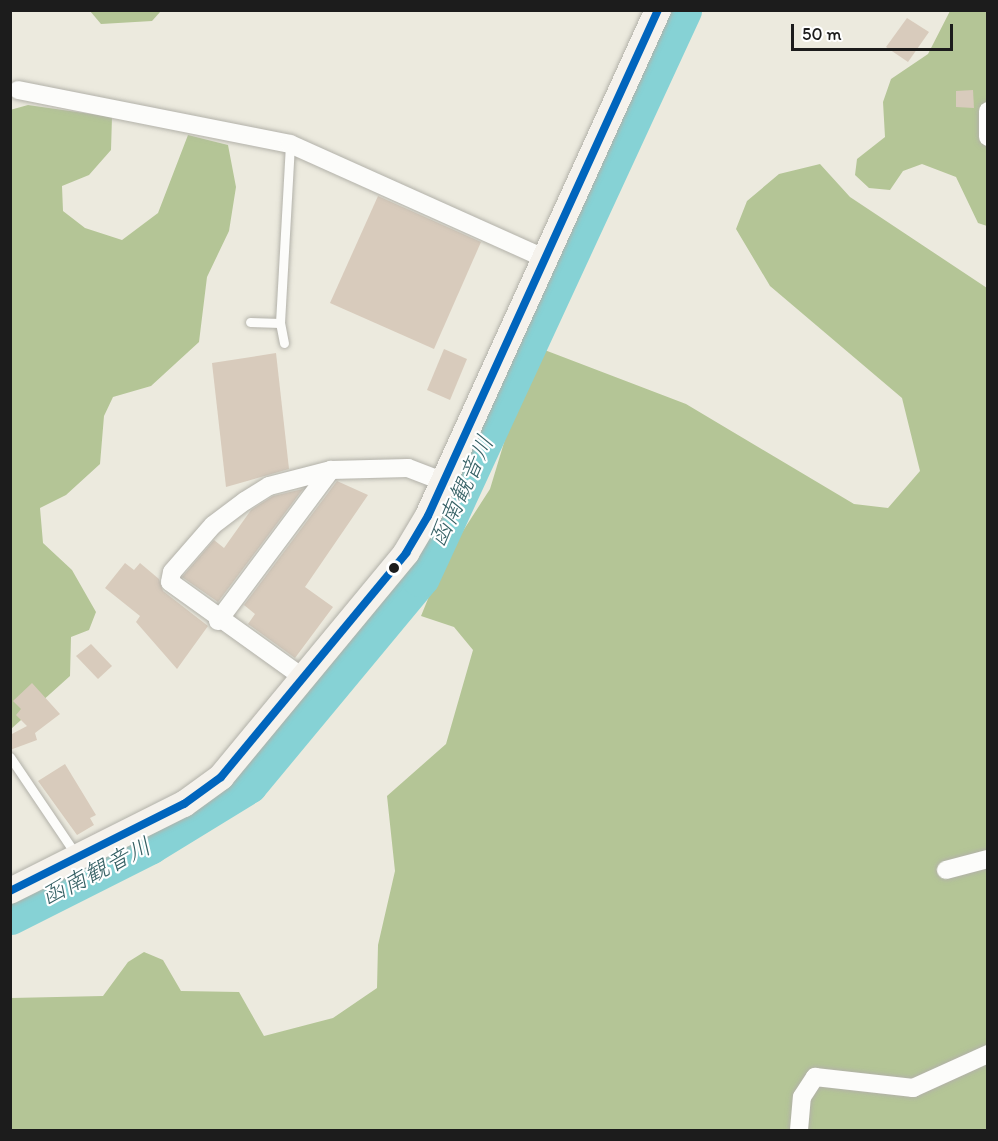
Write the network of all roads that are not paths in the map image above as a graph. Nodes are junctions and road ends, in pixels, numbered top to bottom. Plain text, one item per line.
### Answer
1 (658, 10) edge
2 (18, 90) dead end
3 (987, 111) edge
4 (987, 137) edge
5 (290, 144) junction
6 (542, 257) junction
7 (250, 322) dead end
8 (280, 323) junction
9 (284, 343) dead end
10 (331, 470) junction
11 (444, 482) junction
12 (218, 621) junction
13 (305, 679) junction
14 (10, 757) edge
15 (77, 857) junction
16 (987, 859) edge
17 (946, 870) dead end
18 (10, 891) edge
19 (987, 1054) edge
20 (799, 1131) edge

1 - 6 street
2 - 5 street
3 - 4 street
5 - 6 street
5 - 8 lane
6 - 11 street
7 - 8 lane
8 - 9 lane
10 - 11 street
10 - 12 street
10 - 12 street
11 - 13 street
12 - 13 street
13 - 15 street
14 - 15 lane
15 - 18 street
16 - 17 street
19 - 20 street

